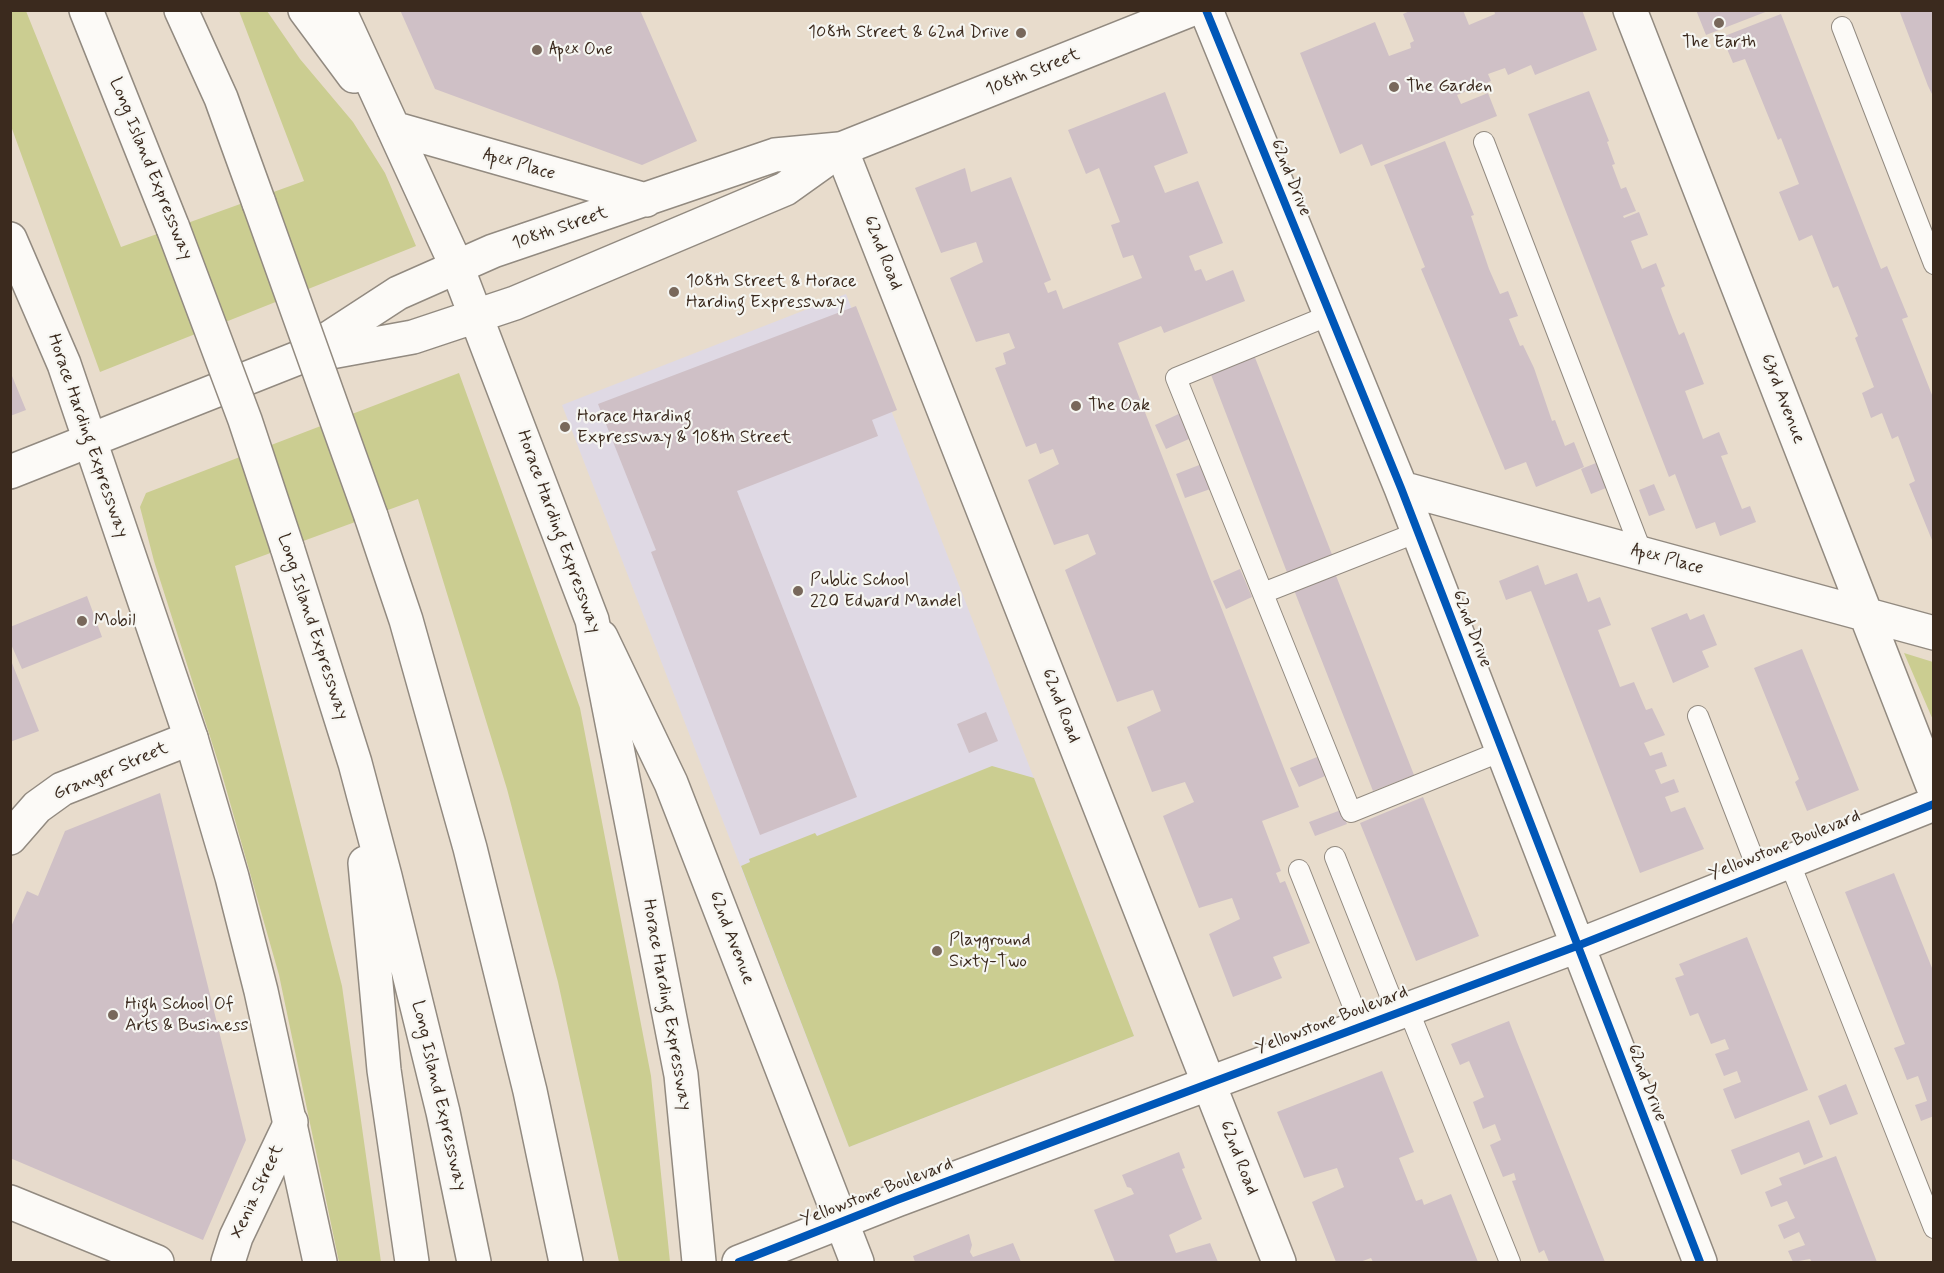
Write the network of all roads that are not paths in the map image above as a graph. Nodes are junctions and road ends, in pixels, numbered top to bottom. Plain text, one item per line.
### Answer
1 (86, 10) edge
2 (181, 10) edge
3 (193, 10) edge
4 (305, 10) edge
5 (339, 10) edge
6 (1190, 10) edge
7 (1206, 10) edge
8 (1630, 10) edge
9 (1842, 27) dead end
10 (221, 98) junction
11 (393, 128) junction
12 (1484, 142) dead end
13 (841, 149) junction
14 (646, 200) junction
15 (10, 239) edge
16 (1934, 264) edge
17 (457, 267) junction
18 (1330, 315) junction
19 (477, 316) junction
20 (298, 358) junction
21 (89, 440) junction
22 (10, 472) edge
23 (1401, 488) junction
24 (1418, 532) junction
25 (1642, 553) junction
26 (1263, 593) junction
27 (1866, 614) junction
28 (592, 620) junction
29 (1934, 633) edge
30 (1698, 716) dead end
31 (191, 738) junction
32 (1502, 752) junction
33 (355, 763) junction
34 (1934, 789) edge
35 (1934, 804) edge
36 (10, 838) edge
37 (1335, 857) dead end
38 (1774, 867) junction
39 (1299, 870) dead end
40 (1576, 946) junction
41 (1403, 1011) junction
42 (1361, 1026) junction
43 (1209, 1084) junction
44 (291, 1122) junction
45 (10, 1202) edge
46 (841, 1222) junction
47 (1934, 1228) edge
48 (157, 1263) edge
49 (228, 1263) edge
50 (320, 1263) edge
51 (412, 1263) edge
52 (474, 1263) edge
53 (566, 1263) edge
54 (699, 1263) edge
55 (739, 1263) edge
56 (857, 1263) edge
57 (1279, 1263) edge
58 (1510, 1263) edge
59 (1700, 1263) edge

1 - 33 main road, Long Island Expressway, bridge
2 - 10 main road
3 - 10 main road
4 - 11 main road
5 - 11 main road, Horace Harding Expressway
6 - 13 main road, 108th Street
7 - 18 main road, 62nd Drive
8 - 27 main road, 63rd Avenue
9 - 16 lane
10 - 53 main road, bridge
11 - 14 main road, Apex Place
11 - 17 main road, Horace Harding Expressway
12 - 25 lane
13 - 14 main road, 108th Street
13 - 19 main road, 108th Street
13 - 43 main road, 62nd Road
14 - 17 main road, 108th Street
15 - 21 main road, Horace Harding Expressway
17 - 19 main road, Horace Harding Expressway
17 - 20 main road, 108th Street
18 - 23 main road, 62nd Drive
18 - 26 lane
19 - 20 main road, 108th Street
19 - 28 main road, Horace Harding Expressway
20 - 21 main road, 108th Street
21 - 22 main road, 108th Street
21 - 31 main road, Horace Harding Expressway
23 - 24 main road, 62nd Drive
23 - 25 main road, Apex Place
24 - 26 lane
24 - 32 main road, 62nd Drive
25 - 27 main road, Apex Place
26 - 32 lane
27 - 29 main road, Apex Place
27 - 34 main road, 63rd Avenue
28 - 46 main road, 62nd Avenue
28 - 54 main road, Horace Harding Expressway
30 - 38 lane
31 - 36 main road, Granger Street
31 - 44 main road, Horace Harding Expressway
32 - 40 main road, 62nd Drive
33 - 51 main road
33 - 52 main road, Long Island Expressway
35 - 38 main road, Yellowstone Boulevard
37 - 41 lane
38 - 40 main road, Yellowstone Boulevard
38 - 47 lane
39 - 42 lane
40 - 41 main road, Yellowstone Boulevard
40 - 59 main road, 62nd Drive
41 - 42 main road, Yellowstone Boulevard
41 - 58 lane
42 - 43 main road, Yellowstone Boulevard
43 - 46 main road, Yellowstone Boulevard
43 - 57 main road, 62nd Road
44 - 49 main road, Xenia Street
44 - 50 main road, Horace Harding Expressway
45 - 48 main road
46 - 55 main road, Yellowstone Boulevard
46 - 56 main road, 62nd Avenue

